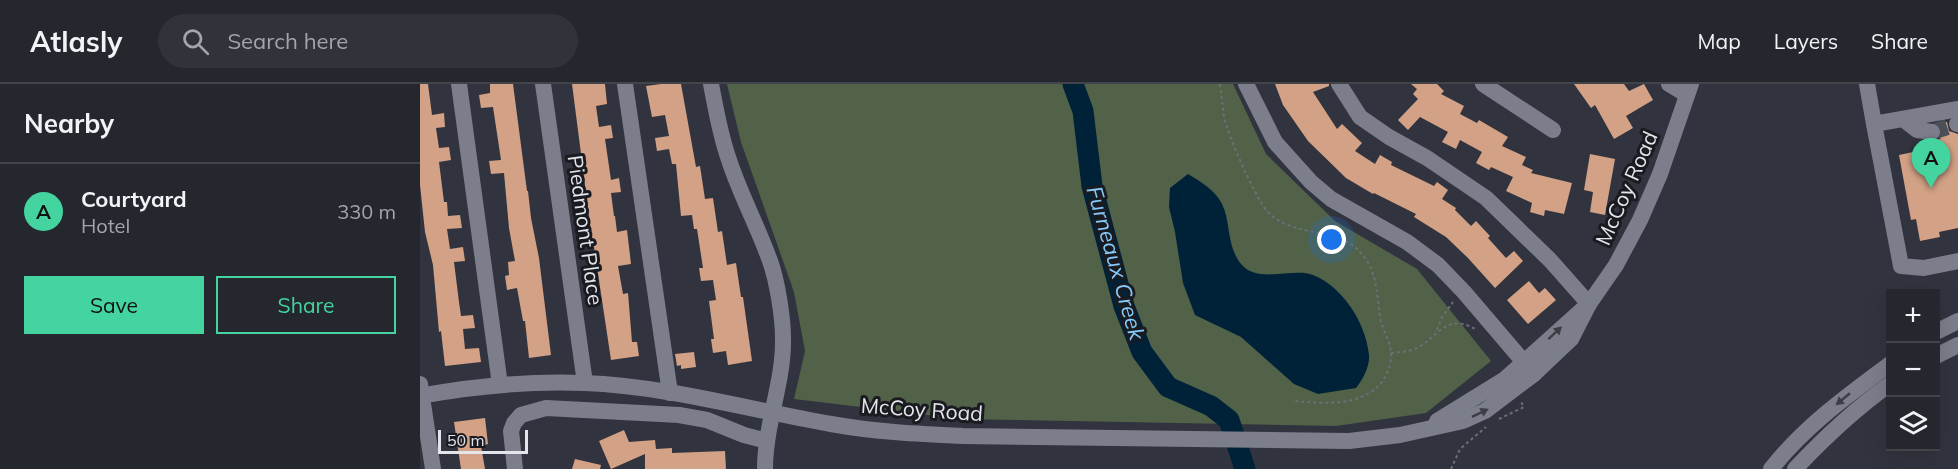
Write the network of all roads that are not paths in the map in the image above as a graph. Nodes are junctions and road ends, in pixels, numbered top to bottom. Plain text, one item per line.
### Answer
1 (459, 84) edge
2 (543, 84) edge
3 (625, 84) edge
4 (711, 84) edge
5 (1246, 84) edge
6 (1339, 84) edge
7 (1483, 84) edge
8 (1669, 84) edge
9 (1867, 84) edge
10 (1689, 89) edge
11 (1903, 119) junction
12 (1958, 119) edge
13 (1874, 124) junction
14 (1553, 130) dead end
15 (1932, 132) tunnel mouth
16 (1958, 261) edge
17 (1589, 304) junction
18 (1958, 321) edge
19 (1940, 330) edge
20 (1958, 345) edge
21 (1940, 354) edge
22 (1886, 367) edge
23 (1529, 369) junction
24 (585, 383) junction
25 (501, 385) junction
26 (1886, 387) edge
27 (421, 392) edge
28 (670, 393) junction
29 (772, 413) junction
30 (767, 441) junction
31 (433, 469) edge
32 (515, 469) edge
33 (765, 469) edge
34 (1772, 469) edge
35 (1796, 469) edge

1 - 25 street
2 - 24 street, Piedmont Place
3 - 28 street
4 - 29 street
5 - 23 street
6 - 17 street
7 - 14 street
8 - 10 street
9 - 13 street
10 - 17 street, McCoy Road
11 - 12 street
11 - 13 street
11 - 15 street
13 - 16 street
23 -> 17 street, McCoy Road
18 - 19 street
20 - 21 street
22 -> 34 street
29 -> 23 street, McCoy Road
24 - 25 street, McCoy Road
24 - 28 street, McCoy Road
25 - 27 street, McCoy Road
26 - 35 street
27 - 31 street
28 - 29 street, McCoy Road
29 - 30 street
30 - 32 street
30 - 33 street

